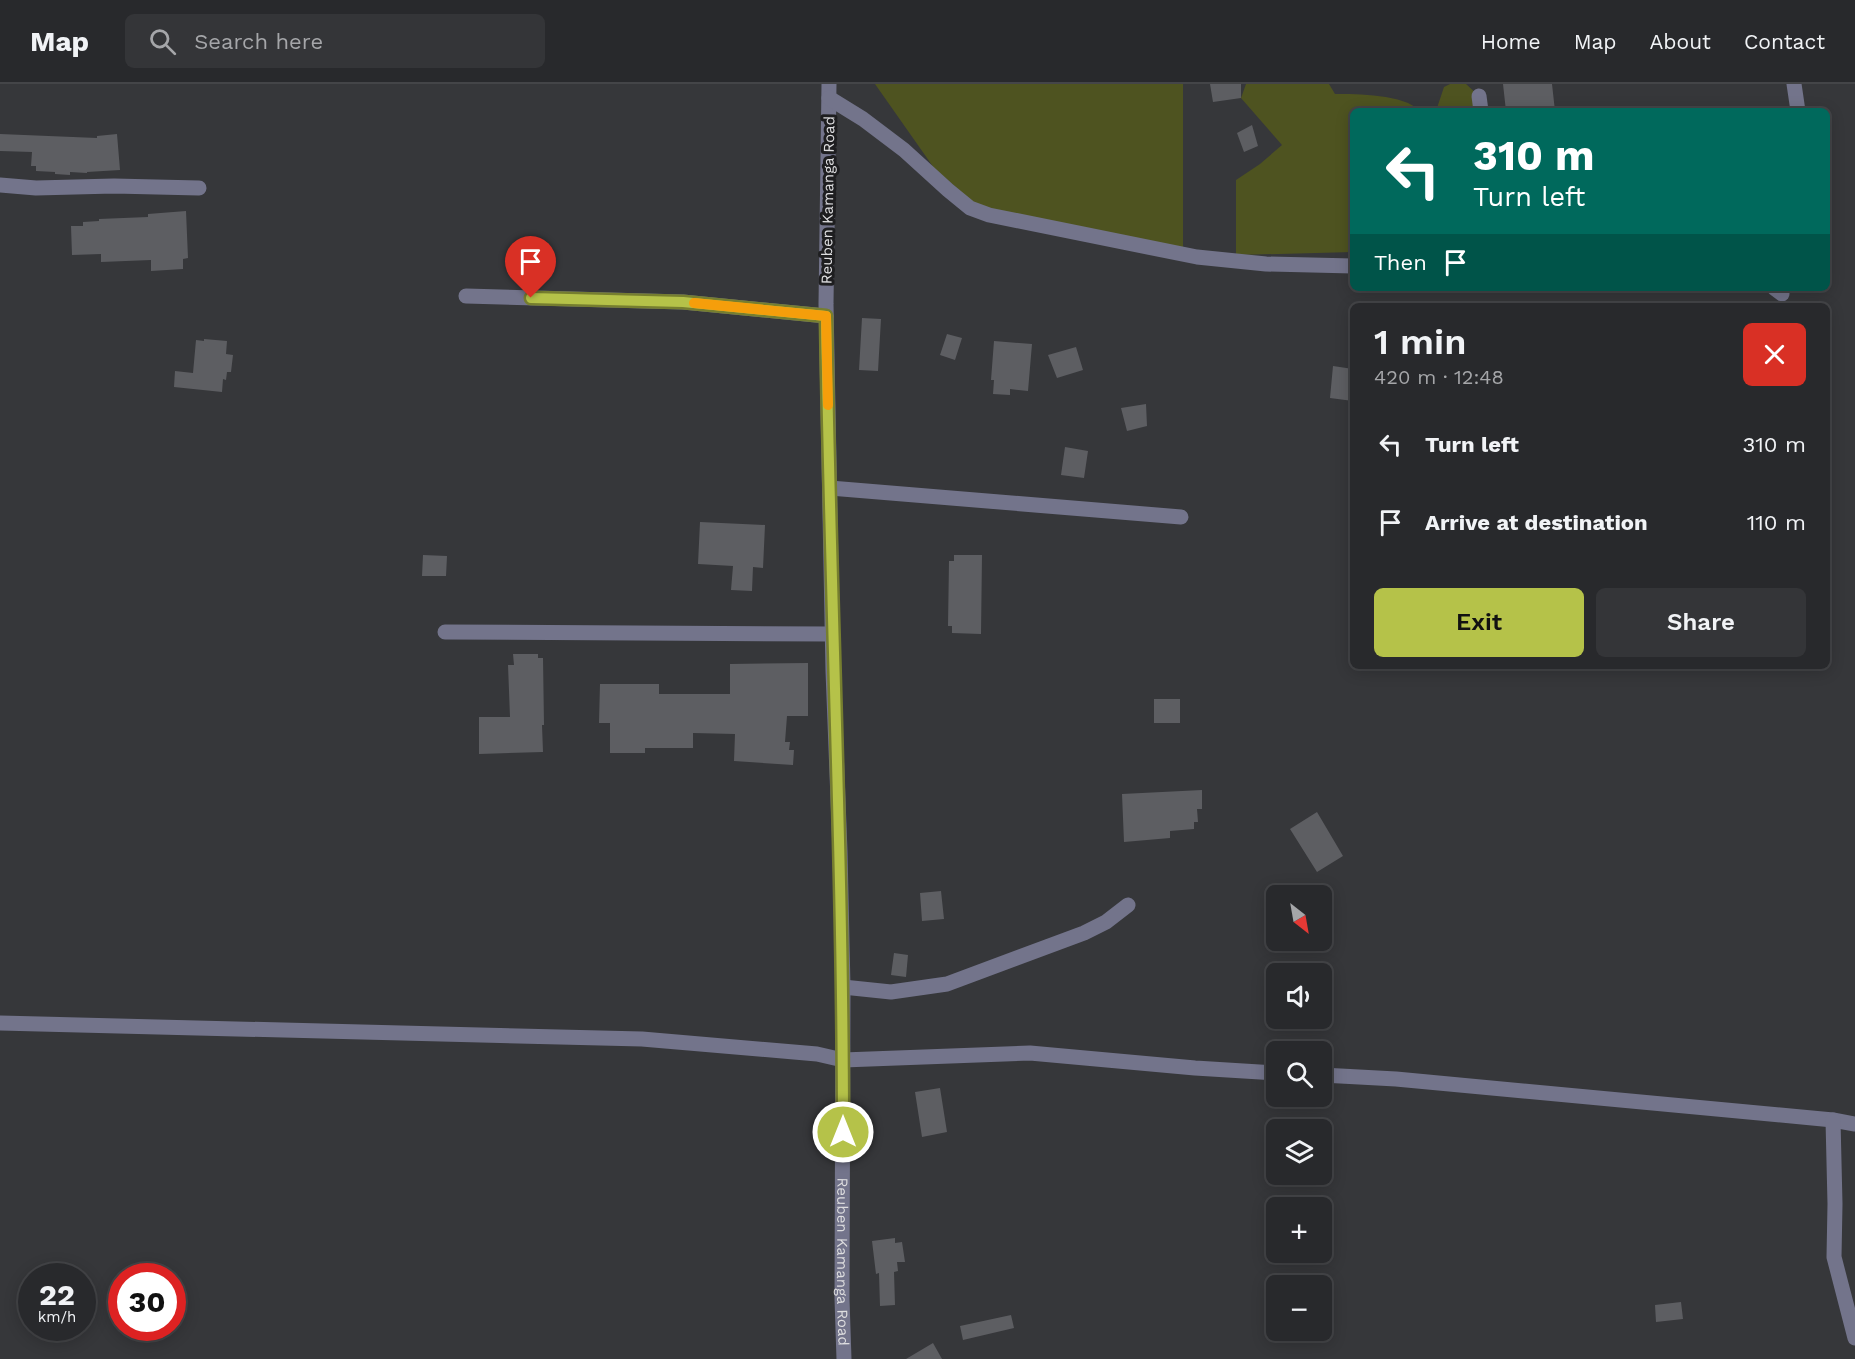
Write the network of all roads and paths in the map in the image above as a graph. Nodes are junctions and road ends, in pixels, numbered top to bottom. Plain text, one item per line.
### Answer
1 (1794, 84) edge
2 (829, 91) edge
3 (1798, 108) edge
4 (0, 185) edge
5 (199, 188) dead end
6 (1350, 266) edge
7 (466, 296) dead end
8 (826, 316) junction
9 (830, 488) junction
10 (1181, 518) dead end
11 (445, 632) dead end
12 (832, 634) junction
13 (1128, 905) dead end
14 (843, 987) junction
15 (0, 1023) edge
16 (843, 1060) junction
17 (1266, 1072) edge
18 (1332, 1075) edge
19 (1833, 1120) junction
20 (1855, 1124) edge
21 (1855, 1338) edge
22 (844, 1359) edge

1 - 3 street
2 - 6 street
2 - 8 street, Reuben Kamanga Road
4 - 5 street
7 - 8 street
8 - 9 street, Reuben Kamanga Road
9 - 10 street
9 - 12 street, Reuben Kamanga Road
11 - 12 street
12 - 14 street, Reuben Kamanga Road
13 - 14 street
14 - 16 street, Reuben Kamanga Road
15 - 16 street
16 - 17 street
16 - 22 street, Reuben Kamanga Road
18 - 19 street
19 - 20 street
19 - 21 street

